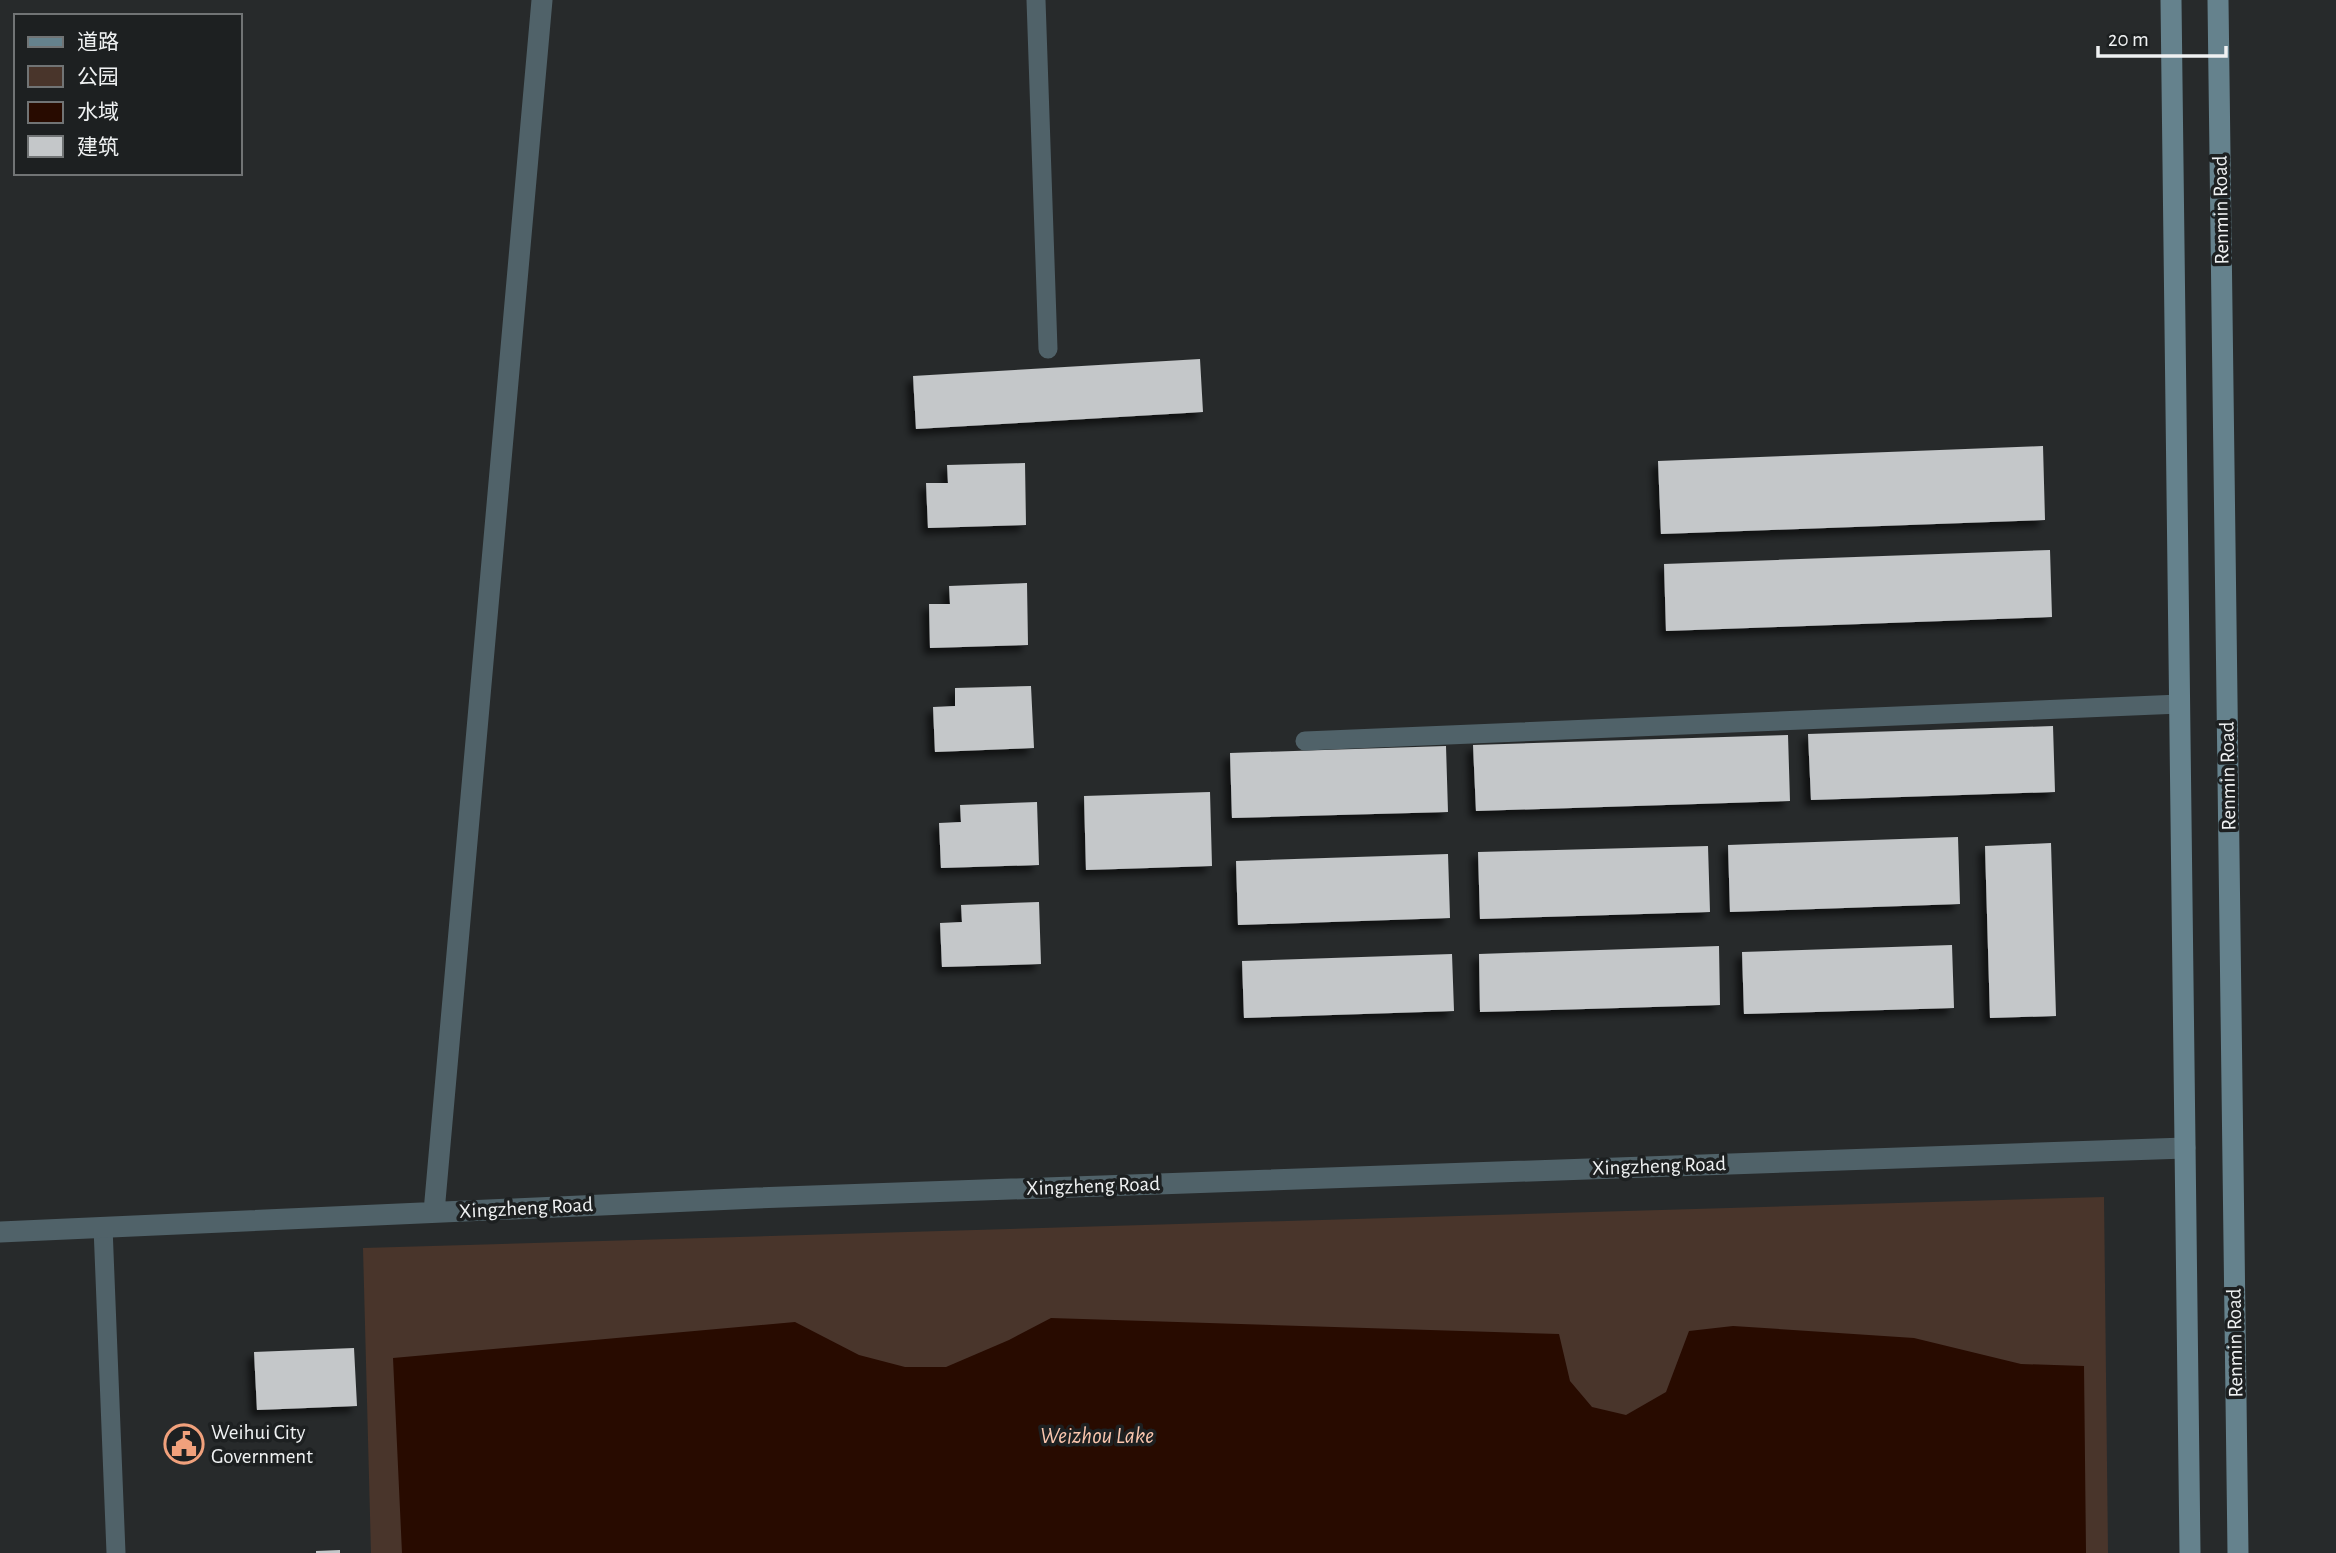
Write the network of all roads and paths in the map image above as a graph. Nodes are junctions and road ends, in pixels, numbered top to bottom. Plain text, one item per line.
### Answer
1 (542, 0) edge
2 (1036, 0) edge
3 (2171, 0) edge
4 (2218, 0) edge
5 (1048, 349) dead end
6 (2180, 704) junction
7 (1305, 741) dead end
8 (2185, 1148) junction
9 (434, 1212) junction
10 (103, 1227) junction
11 (0, 1231) edge
12 (116, 1553) edge
13 (2190, 1553) edge
14 (2238, 1553) edge

1 - 9 street
2 - 5 lane
3 - 6 street
4 - 14 street, Renmin Road
6 - 7 lane
6 - 8 street
8 - 9 street, Xingzheng Road
8 - 13 street
9 - 10 street, Xingzheng Road
10 - 11 street, Xingzheng Road
10 - 12 lane

